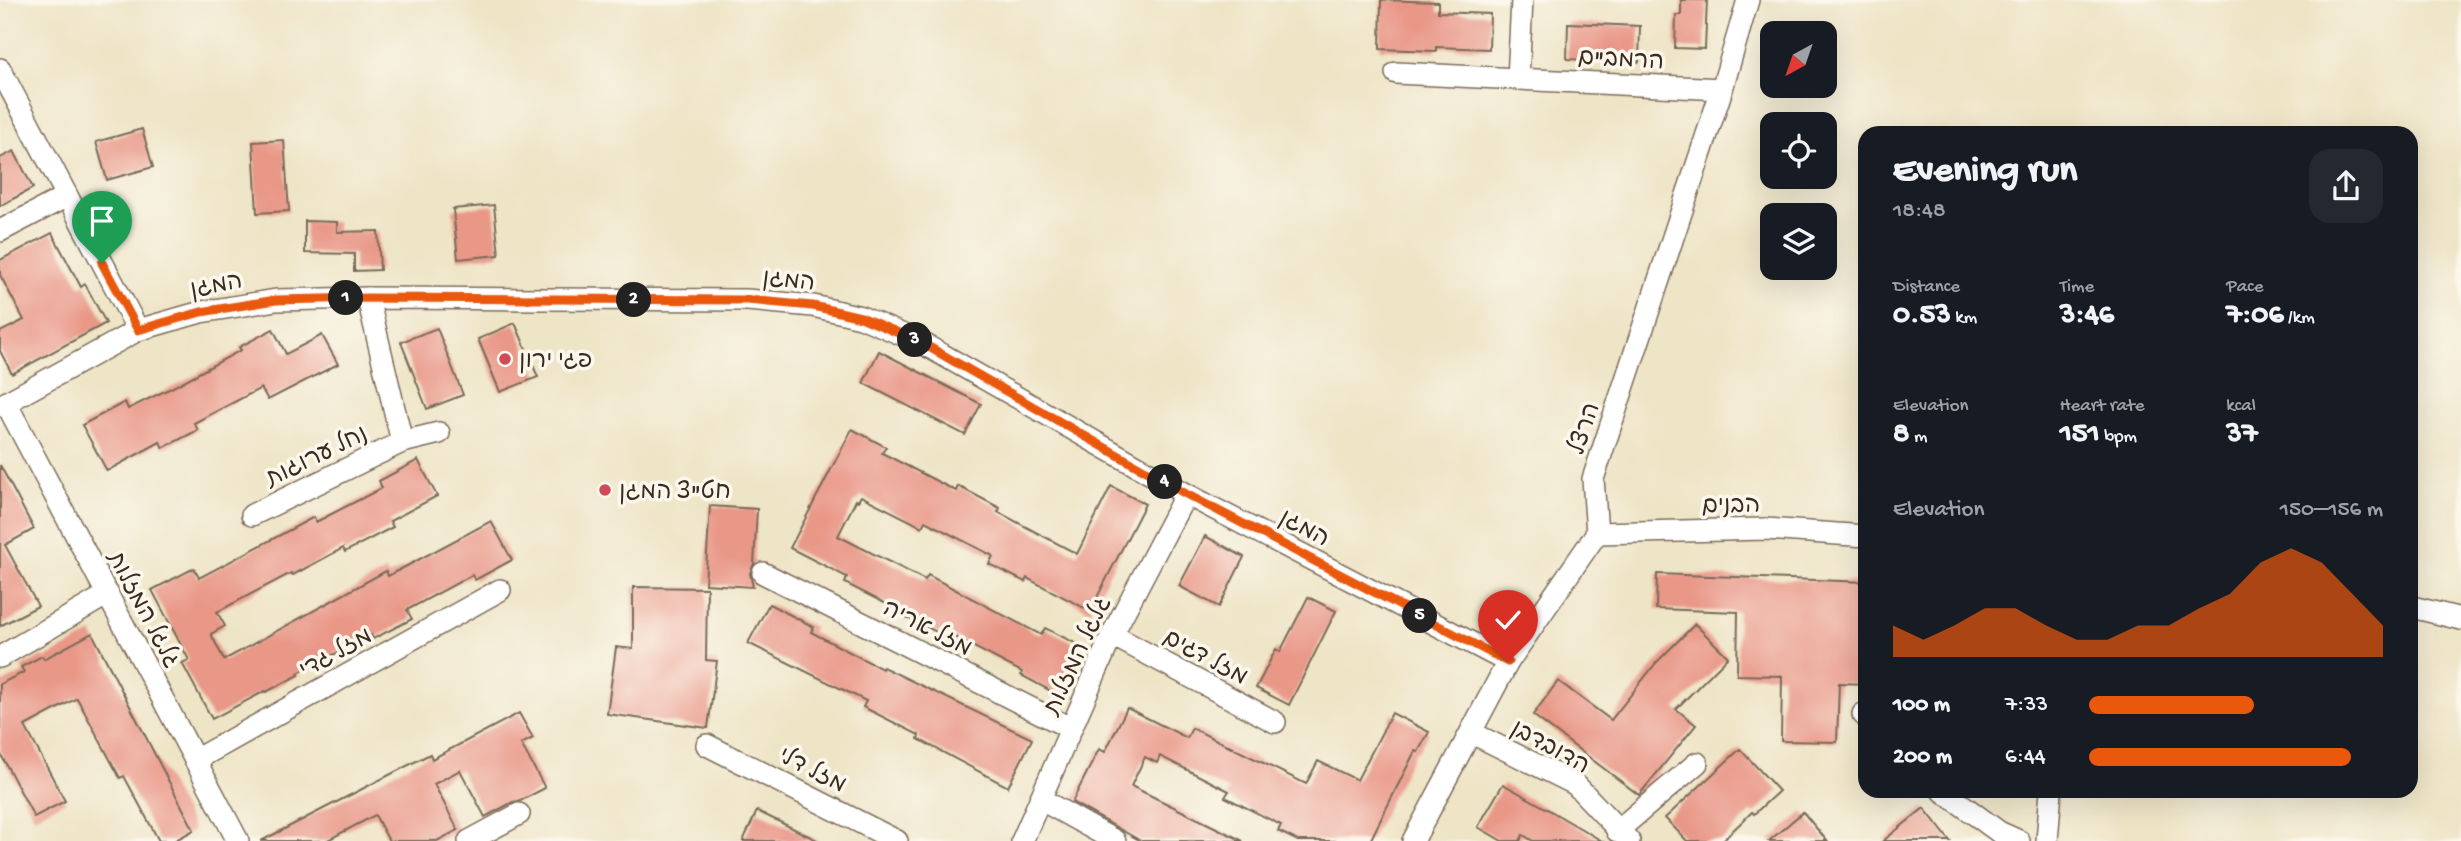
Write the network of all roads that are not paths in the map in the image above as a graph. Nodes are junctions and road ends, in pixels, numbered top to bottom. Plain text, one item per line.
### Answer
1 (1522, 0) edge
2 (1748, 0) edge
3 (0, 69) edge
4 (1396, 73) dead end
5 (1518, 79) junction
6 (1722, 89) junction
7 (66, 196) junction
8 (0, 231) edge
9 (368, 298) junction
10 (138, 330) junction
11 (3, 405) edge
12 (439, 433) dead end
13 (402, 442) junction
14 (1186, 494) junction
15 (252, 515) dead end
16 (1597, 533) junction
17 (1858, 535) edge
18 (763, 573) dead end
19 (500, 590) dead end
20 (108, 594) junction
21 (2418, 608) edge
22 (2459, 613) edge
23 (1112, 635) junction
24 (0, 657) edge
25 (1508, 662) junction
26 (1275, 722) dead end
27 (1070, 728) junction
28 (1472, 733) junction
29 (707, 744) dead end
30 (195, 760) junction
31 (1697, 763) dead end
32 (1953, 798) edge
33 (2050, 798) edge
34 (1040, 799) junction
35 (519, 814) dead end
36 (1623, 836) edge
37 (238, 841) edge
38 (469, 841) edge
39 (897, 841) edge
40 (1021, 841) edge
41 (1115, 841) edge
42 (1413, 841) edge
43 (2020, 841) edge
44 (2047, 841) edge

1 - 5 street
2 - 6 street, הרצל
3 - 7 street
4 - 5 street, הרמב"ם
5 - 6 street, הרמב"ם
6 - 16 street, הרצל
7 - 8 street
7 - 10 street
9 - 10 street, המגן
9 - 13 street, נחל ערוגות
9 - 14 street, המגן
10 - 11 street, המגן
11 - 20 street, גלגל המזלות
12 - 13 street, נחל ערוגות
13 - 15 street, נחל ערוגות
14 - 23 street, גלגל המזלות
14 - 25 street, המגן
16 - 17 street, הבנים
16 - 25 street
18 - 27 street, מזל אריה
19 - 30 street, מזל גדי
20 - 24 street
20 - 30 street, גלגל המזלות
21 - 22 street
23 - 26 street, מזל דגים
23 - 27 street, גלגל המזלות
25 - 28 street
27 - 34 street, גלגל המזלות
28 - 36 street, הדובדבן
28 - 42 street
29 - 39 street, מזל דלי
30 - 37 street, גלגל המזלות
31 - 36 street
32 - 43 street
33 - 44 street
34 - 40 street, גלגל המזלות
34 - 41 street
35 - 38 street

